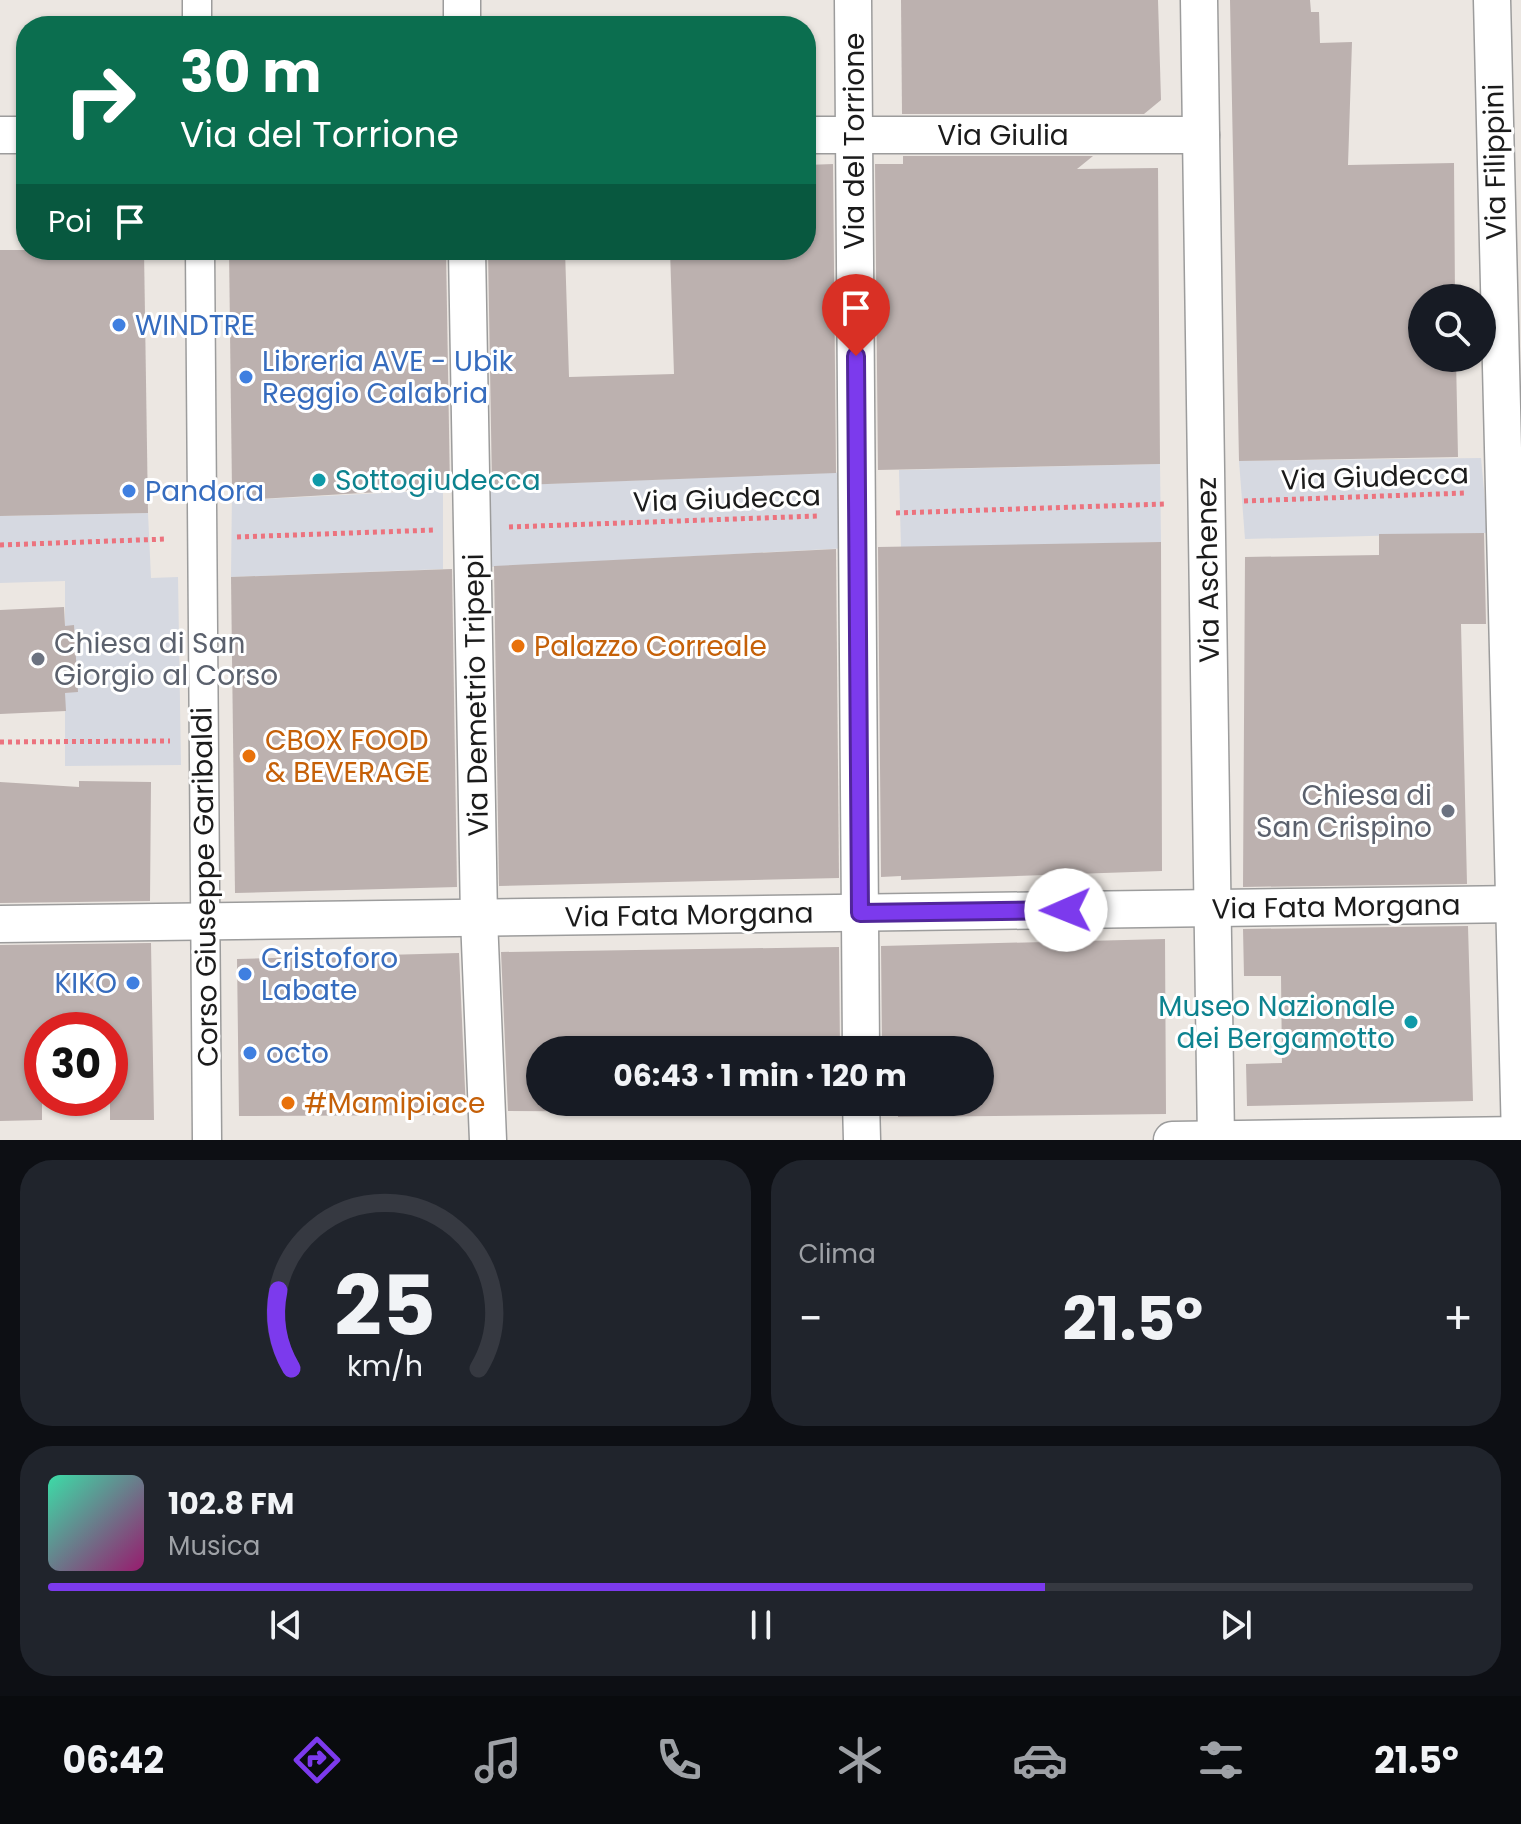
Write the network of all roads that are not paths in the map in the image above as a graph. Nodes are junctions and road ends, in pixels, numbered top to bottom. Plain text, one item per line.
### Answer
1 (853, 0) edge
2 (1199, 0) edge
3 (1492, 0) edge
4 (854, 134) junction
5 (816, 135) edge
6 (1201, 135) junction
7 (1507, 138) edge
8 (200, 260) edge
9 (467, 260) edge
10 (1517, 904) edge
11 (1213, 909) junction
12 (860, 913) junction
13 (479, 918) junction
14 (205, 922) junction
15 (0, 924) edge
16 (861, 1036) edge
17 (861, 1116) edge
18 (1521, 1137) edge
19 (207, 1140) edge
20 (488, 1140) edge
21 (862, 1140) edge
22 (1172, 1140) edge
23 (1216, 1140) edge
24 (1324, 1140) edge

1 - 4 street, Via del Torrione
2 - 6 street, Via Aschenez
3 - 7 street, Via Filippini
4 - 5 street, Via Giulia
4 - 6 street, Via Giulia
4 - 12 street, Via del Torrione
6 - 11 street, Via Aschenez
7 - 10 street, Via Filippini
8 - 14 street, Corso Giuseppe Garibaldi
9 - 13 street, Via Demetrio Tripepi
10 - 11 street, Via Fata Morgana
10 - 18 street, Via Filippini
11 - 12 street, Via Fata Morgana
11 - 23 street, Via Aschenez
12 - 13 street, Via Fata Morgana
12 - 16 street, Via del Torrione
13 - 14 street, Via Fata Morgana
13 - 20 street, Via Demetrio Tripepi
14 - 15 street, Via Fata Morgana
14 - 19 street, Corso Giuseppe Garibaldi
17 - 21 street
18 - 24 street
22 - 23 street
23 - 24 street

